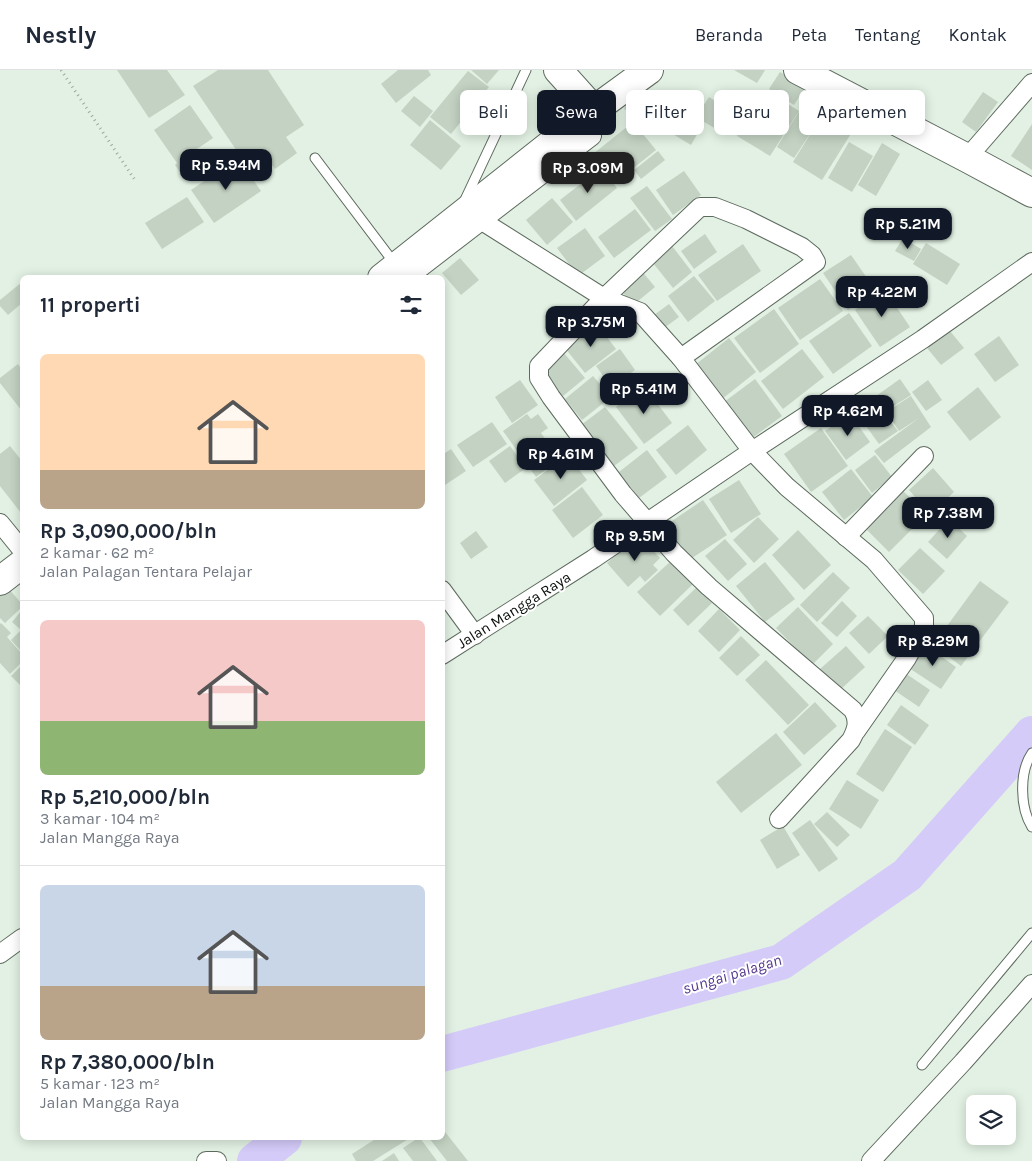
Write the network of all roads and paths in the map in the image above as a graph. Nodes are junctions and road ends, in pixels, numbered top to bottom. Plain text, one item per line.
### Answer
1 (61, 70) edge
2 (526, 70) edge
3 (558, 70) edge
4 (649, 70) edge
5 (798, 70) edge
6 (1032, 83) edge
7 (571, 90) edge
8 (616, 101) edge
9 (578, 135) edge
10 (315, 158) dead end
11 (967, 158) junction
12 (135, 180) dead end
13 (1032, 194) edge
14 (470, 220) junction
15 (1032, 262) edge
16 (390, 272) edge
17 (604, 298) junction
18 (680, 358) junction
19 (752, 451) junction
20 (924, 456) dead end
21 (649, 522) junction
22 (0, 523) edge
23 (846, 537) junction
24 (20, 548) edge
25 (20, 566) edge
26 (0, 581) edge
27 (445, 594) edge
28 (475, 635) junction
29 (445, 654) edge
30 (856, 731) junction
31 (1032, 753) edge
32 (780, 819) dead end
33 (1032, 827) edge
34 (1032, 933) edge
35 (20, 939) edge
36 (0, 954) edge
37 (1032, 984) edge
38 (922, 1065) dead end
39 (871, 1161) edge

1 - 12 path
2 - 14 lane
3 - 7 main road
4 - 8 main road
5 - 11 main road
6 - 11 street
9 - 14 main road
10 - 16 lane
11 - 13 main road
14 - 16 main road
14 - 17 street
15 - 19 street, Jalan Mangga Raya
17 - 18 street
17 - 18 street
17 - 21 street
18 - 19 street
19 - 21 street, Jalan Mangga Raya
19 - 23 street
20 - 23 street
21 - 28 street, Jalan Mangga Raya
21 - 30 street
22 - 24 street
23 - 30 street
25 - 26 main road
27 - 28 street
28 - 29 street, Jalan Mangga Raya
30 - 32 street
31 - 33 lane
34 - 38 lane
35 - 36 street
37 - 39 street

